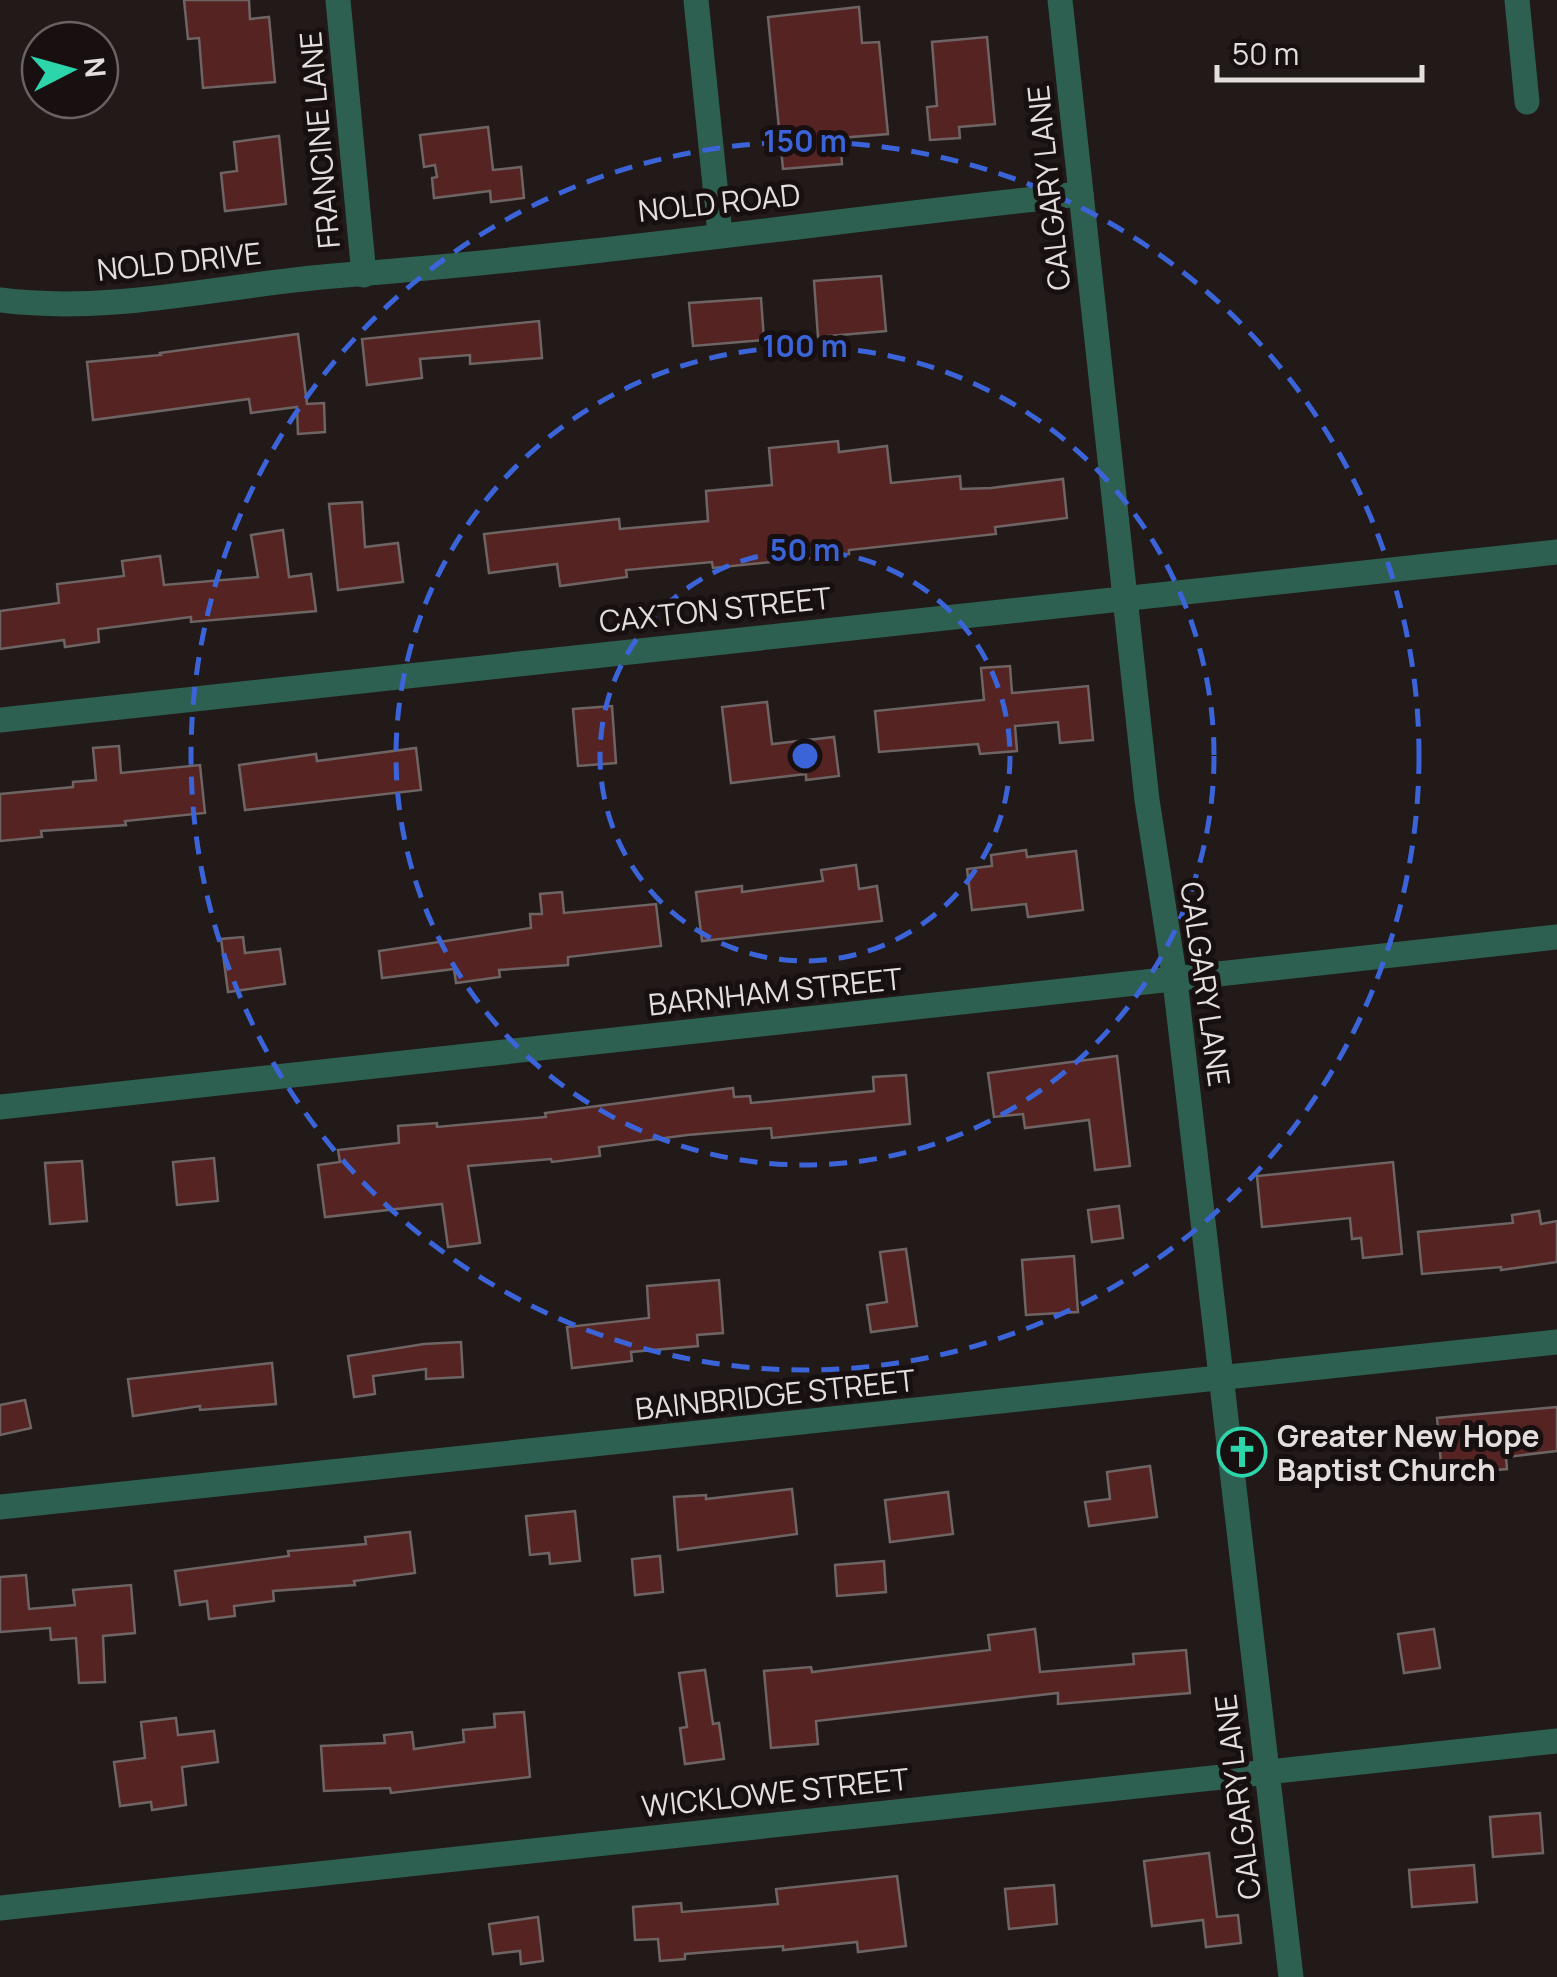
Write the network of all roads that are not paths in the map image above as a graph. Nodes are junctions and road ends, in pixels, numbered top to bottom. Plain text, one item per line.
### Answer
1 (338, 0) edge
2 (696, 0) edge
3 (1060, 0) edge
4 (1516, 0) edge
5 (1527, 102) dead end
6 (1081, 194) junction
7 (720, 234) junction
8 (364, 275) junction
9 (0, 300) edge
10 (1557, 552) edge
11 (1126, 598) junction
12 (0, 720) edge
13 (1557, 937) edge
14 (1175, 981) junction
15 (0, 1106) edge
16 (1557, 1342) edge
17 (1223, 1379) junction
18 (0, 1507) edge
19 (1557, 1741) edge
20 (1266, 1773) junction
21 (0, 1908) edge
22 (1291, 1977) edge

1 - 8 street, FRANCINE LANE
2 - 7 street
3 - 6 street, CALGARY LANE
4 - 5 street
6 - 7 street, NOLD ROAD
6 - 11 street, CALGARY LANE
7 - 8 street, NOLD ROAD
8 - 9 street, NOLD DRIVE
10 - 11 street, CAXTON STREET
11 - 12 street, CAXTON STREET
11 - 14 street, CALGARY LANE
13 - 14 street, BARNHAM STREET
14 - 15 street, BARNHAM STREET
14 - 17 street, CALGARY LANE
16 - 17 street, BAINBRIDGE STREET
17 - 18 street, BAINBRIDGE STREET
17 - 20 street, CALGARY LANE
19 - 20 street, WICKLOWE STREET
20 - 21 street, WICKLOWE STREET
20 - 22 street, CALGARY LANE

